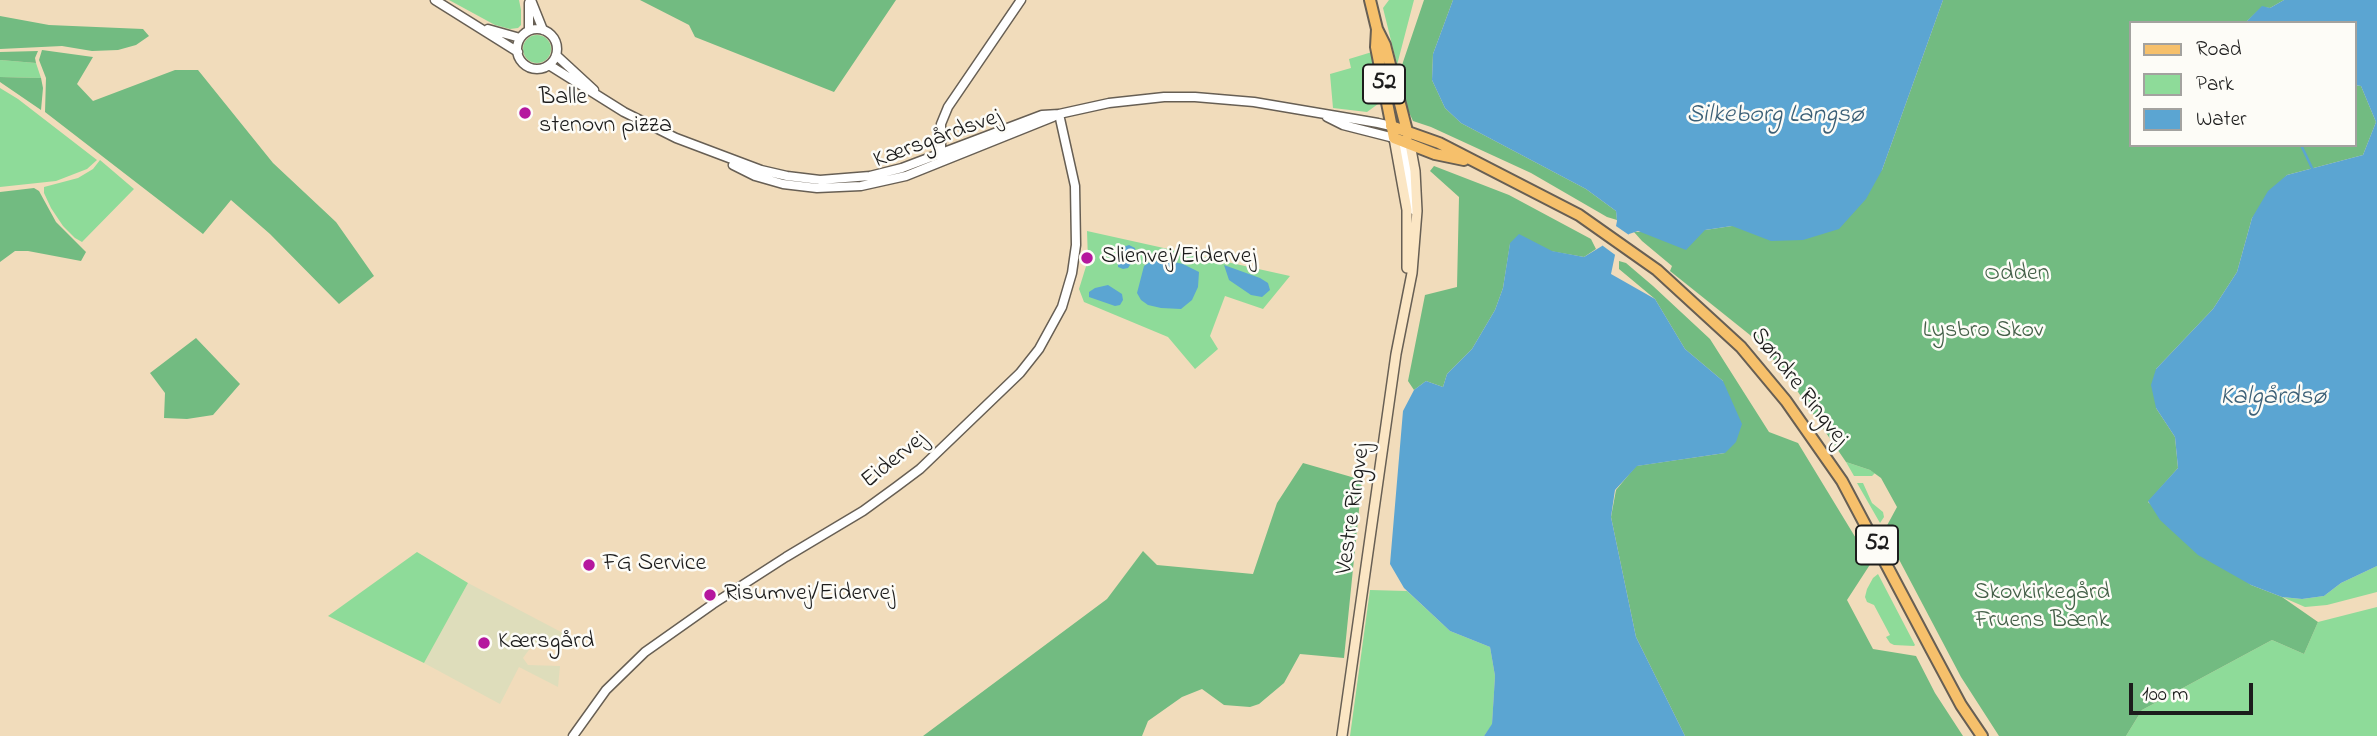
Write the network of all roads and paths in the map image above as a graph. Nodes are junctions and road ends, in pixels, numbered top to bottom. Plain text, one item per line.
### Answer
1 (435, 0) edge
2 (530, 0) edge
3 (1021, 0) edge
4 (1370, 0) edge
5 (475, 24) junction
6 (1377, 29) junction
7 (529, 30) junction
8 (543, 30) junction
9 (520, 38) junction
10 (517, 52) junction
11 (556, 55) junction
12 (549, 65) junction
13 (607, 102) junction
14 (1059, 114) junction
15 (1324, 115) junction
16 (1400, 135) junction
17 (941, 158) junction
18 (1408, 287) junction
19 (573, 736) edge
20 (1342, 736) edge
21 (1982, 736) edge

1 - 5 street
2 - 7 street
2 - 8 street
3 - 17 street
4 - 6 main road, 52
5 - 9 street
5 - 10 street
6 - 16 main road, 52
6 - 16 main road, 52
7 - 8 street
7 - 9 street
8 - 11 street
9 - 10 street
10 - 12 street
11 - 12 street
11 - 13 street, Kærsgårdsvej
12 - 13 street, Kærsgårdsvej
13 - 17 street, Kærsgårdsvej
14 - 15 street, Kærsgårdsvej
14 - 17 street, Kærsgårdsvej
14 - 19 street, Eidervej
15 - 16 street, Kærsgårdsvej
15 - 16 street, Kærsgårdsvej
16 - 18 main road, Vestre Ringvej
16 - 18 main road, Vestre Ringvej
16 - 21 main road, Søndre Ringvej / 52
18 - 20 main road, Vestre Ringvej

